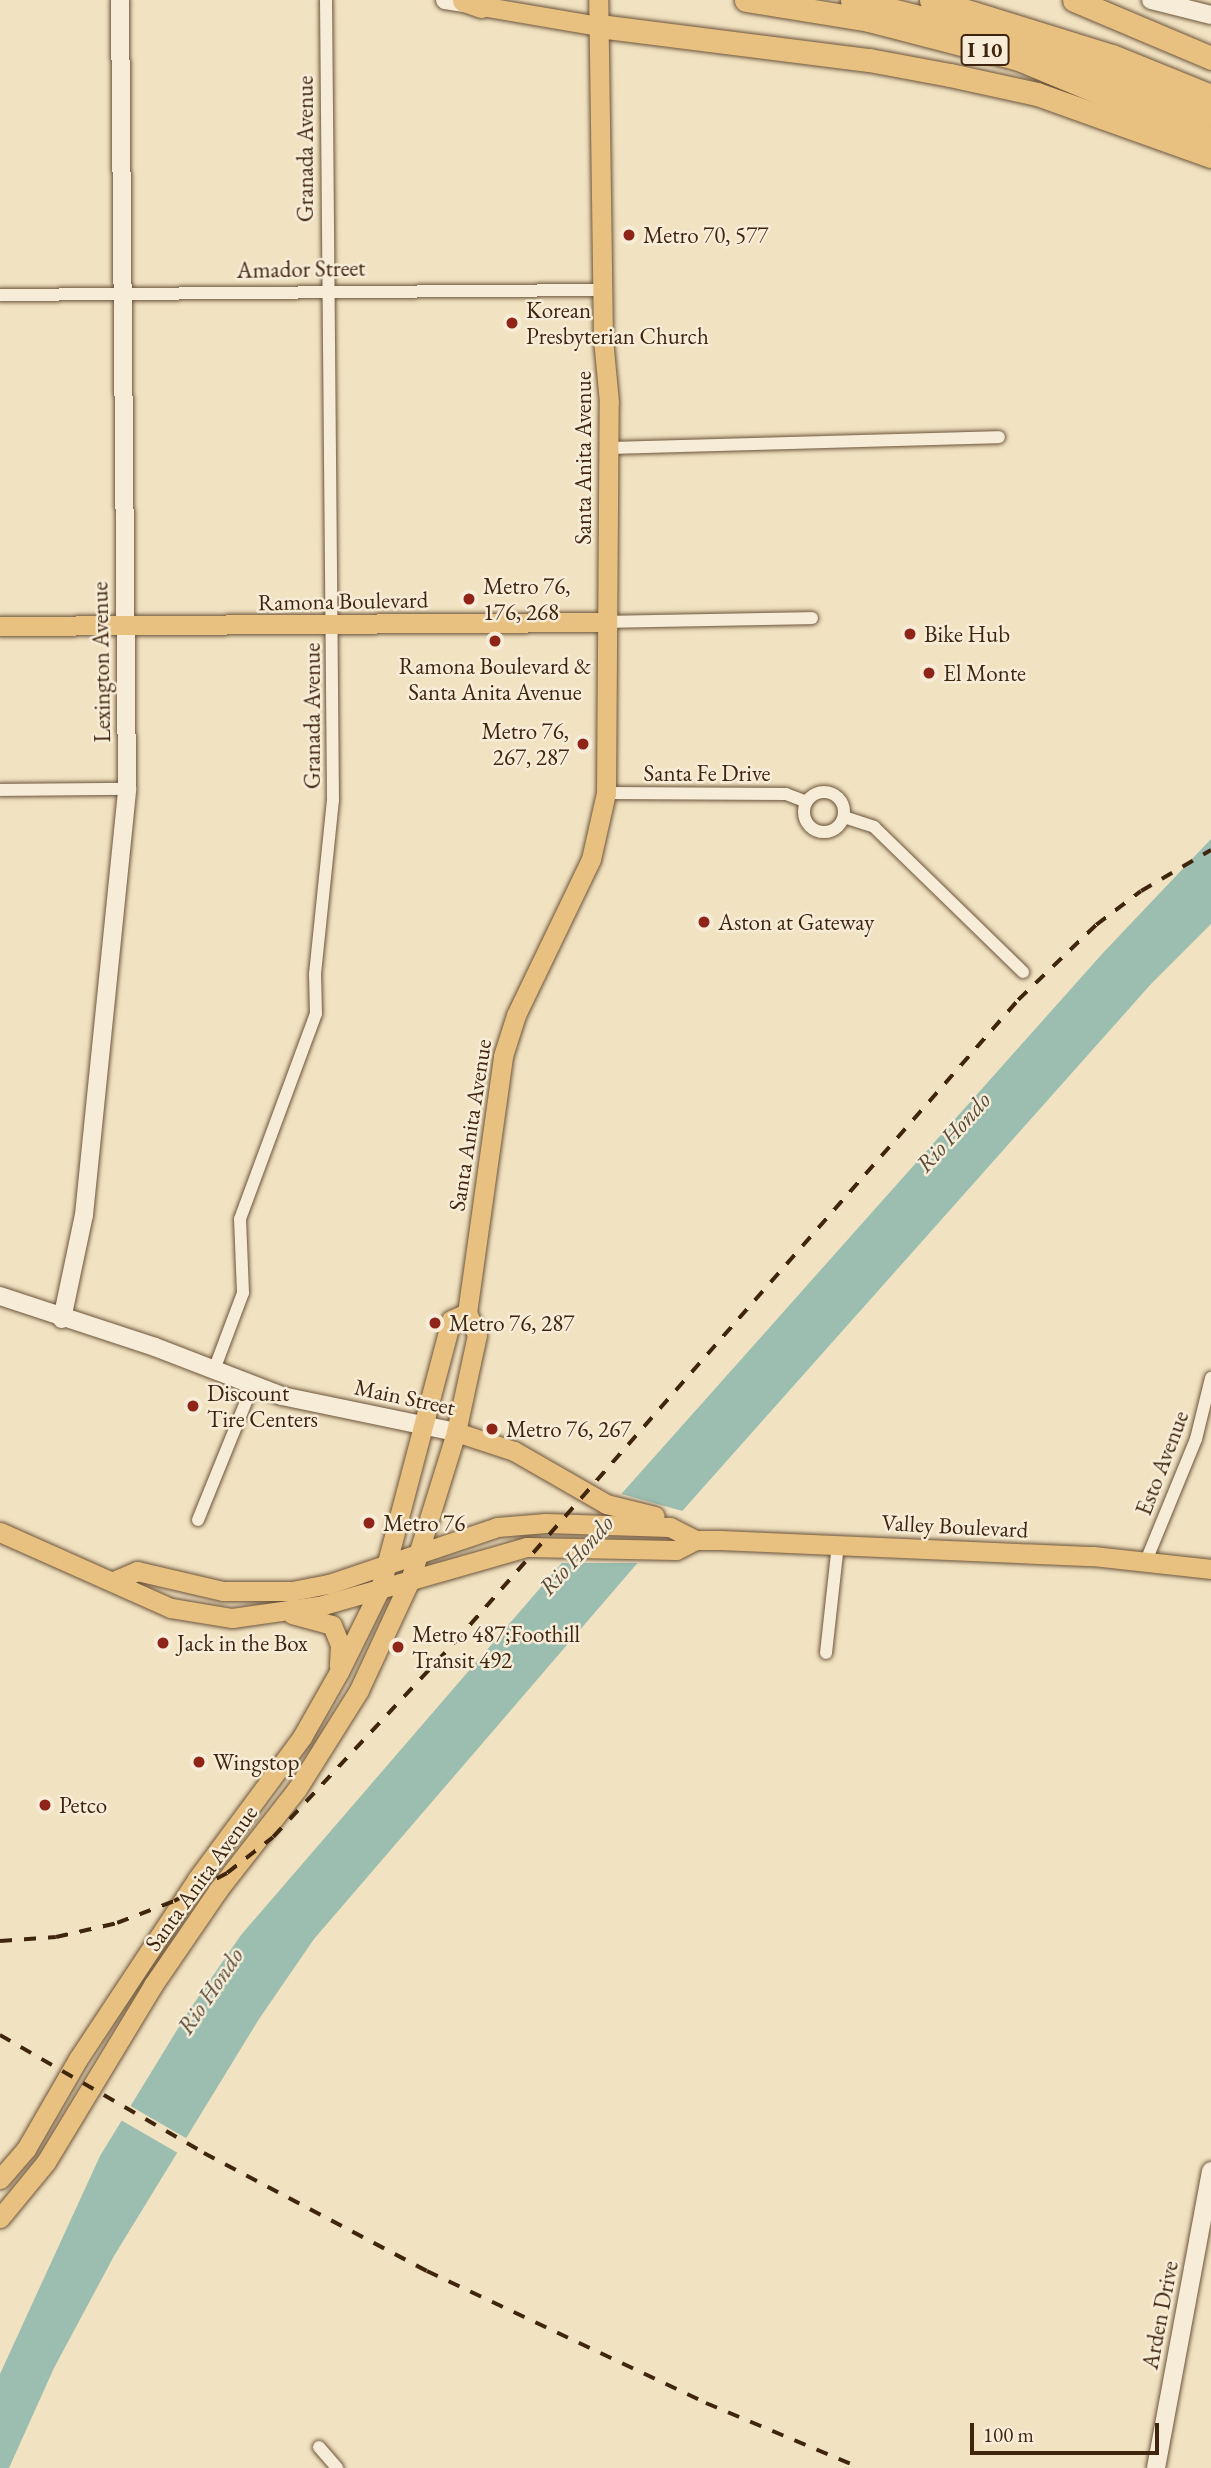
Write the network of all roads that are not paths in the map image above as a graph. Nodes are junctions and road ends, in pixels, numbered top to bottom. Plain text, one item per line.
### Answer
1 (120, 0) edge
2 (326, 0) edge
3 (445, 0) edge
4 (598, 0) edge
5 (747, 0) edge
6 (852, 0) edge
7 (930, 0) edge
8 (988, 0) edge
9 (1074, 0) edge
10 (1151, 0) edge
11 (472, 3) edge
12 (1211, 15) edge
13 (599, 26) junction
14 (1211, 58) edge
15 (1211, 83) edge
16 (1211, 96) edge
17 (1211, 115) edge
18 (1211, 139) edge
19 (1211, 156) edge
20 (326, 289) junction
21 (602, 289) junction
22 (120, 294) junction
23 (0, 295) edge
24 (999, 437) dead end
25 (607, 448) junction
26 (812, 618) dead end
27 (607, 622) junction
28 (126, 625) junction
29 (0, 626) edge
30 (332, 626) junction
31 (127, 789) junction
32 (0, 790) edge
33 (606, 793) junction
34 (807, 802) junction
35 (844, 817) junction
36 (1023, 972) dead end
37 (0, 1296) edge
38 (467, 1313) junction
39 (62, 1319) junction
40 (214, 1370) junction
41 (1211, 1378) edge
42 (252, 1387) junction
43 (425, 1426) junction
44 (456, 1432) junction
45 (198, 1520) dead end
46 (670, 1527) junction
47 (0, 1532) edge
48 (696, 1540) junction
49 (838, 1545) junction
50 (419, 1552) junction
51 (1146, 1561) junction
52 (387, 1563) junction
53 (1211, 1569) edge
54 (116, 1580) junction
55 (410, 1580) junction
56 (380, 1589) junction
57 (287, 1613) junction
58 (826, 1653) dead end
59 (339, 1672) junction
60 (302, 1737) junction
61 (303, 1781) junction
62 (1211, 2171) edge
63 (0, 2179) edge
64 (0, 2218) edge
65 (1207, 2227) edge
66 (319, 2447) dead end
67 (337, 2468) edge
68 (1157, 2468) edge

1 - 22 street, Lexington Avenue
2 - 20 street, Granada Avenue
3 - 11 street
4 - 13 main road, Santa Anita Avenue
5 - 18 highway, I 10
6 - 17 highway
7 - 16 highway
8 - 15 highway, I 10
9 - 14 highway
10 - 12 street
11 - 13 main road
13 - 19 highway
13 - 21 main road, Santa Anita Avenue
20 - 21 street, Amador Street
20 - 22 street, Amador Street
20 - 30 street, Granada Avenue
21 - 25 main road, Santa Anita Avenue
22 - 23 street, Amador Street
22 - 28 street, Lexington Avenue
24 - 25 street
25 - 27 main road, Santa Anita Avenue
26 - 27 street, Ramona Boulevard
27 - 30 main road, Ramona Boulevard
27 - 33 main road, Santa Anita Avenue
28 - 29 main road, Ramona Boulevard
28 - 30 main road, Ramona Boulevard
28 - 31 street, Lexington Avenue
30 - 40 street, Granada Avenue
31 - 32 street
31 - 39 street, Lexington Avenue
33 - 34 street, Santa Fe Drive
33 - 38 main road, Santa Anita Avenue
34 - 35 street
34 - 35 street
35 - 36 street
37 - 39 street, Main Street
38 - 43 main road, Santa Anita Avenue
38 - 44 main road, Santa Anita Avenue
39 - 40 street, Main Street
40 - 42 street, Main Street
41 - 51 street, Esto Avenue
42 - 43 street, Main Street
42 - 45 street
43 - 44 street, Main Street
43 - 52 main road, Santa Anita Avenue
44 - 46 main road, Main Street
44 - 50 main road, Santa Anita Avenue
46 - 48 main road, Valley Boulevard
46 - 50 main road, Valley Boulevard
47 - 54 main road, Valley Boulevard
48 - 49 main road, Valley Boulevard
48 - 55 main road, Valley Boulevard
49 - 51 main road, Valley Boulevard
49 - 58 street
50 - 52 main road, Valley Boulevard
50 - 55 main road, Santa Anita Avenue
51 - 53 main road, Valley Boulevard
52 - 54 main road, Valley Boulevard
52 - 56 main road, Santa Anita Avenue
54 - 57 main road, Valley Boulevard
55 - 56 main road, Valley Boulevard
55 - 61 main road, Santa Anita Avenue
56 - 57 main road, Valley Boulevard
56 - 59 main road, Santa Anita Avenue
57 - 59 main road
59 - 60 main road, Santa Anita Avenue
60 - 61 main road
60 - 63 main road, Santa Anita Avenue
61 - 64 main road, Santa Anita Avenue
62 - 65 street, Arden Drive
65 - 68 street, Arden Drive
66 - 67 street

